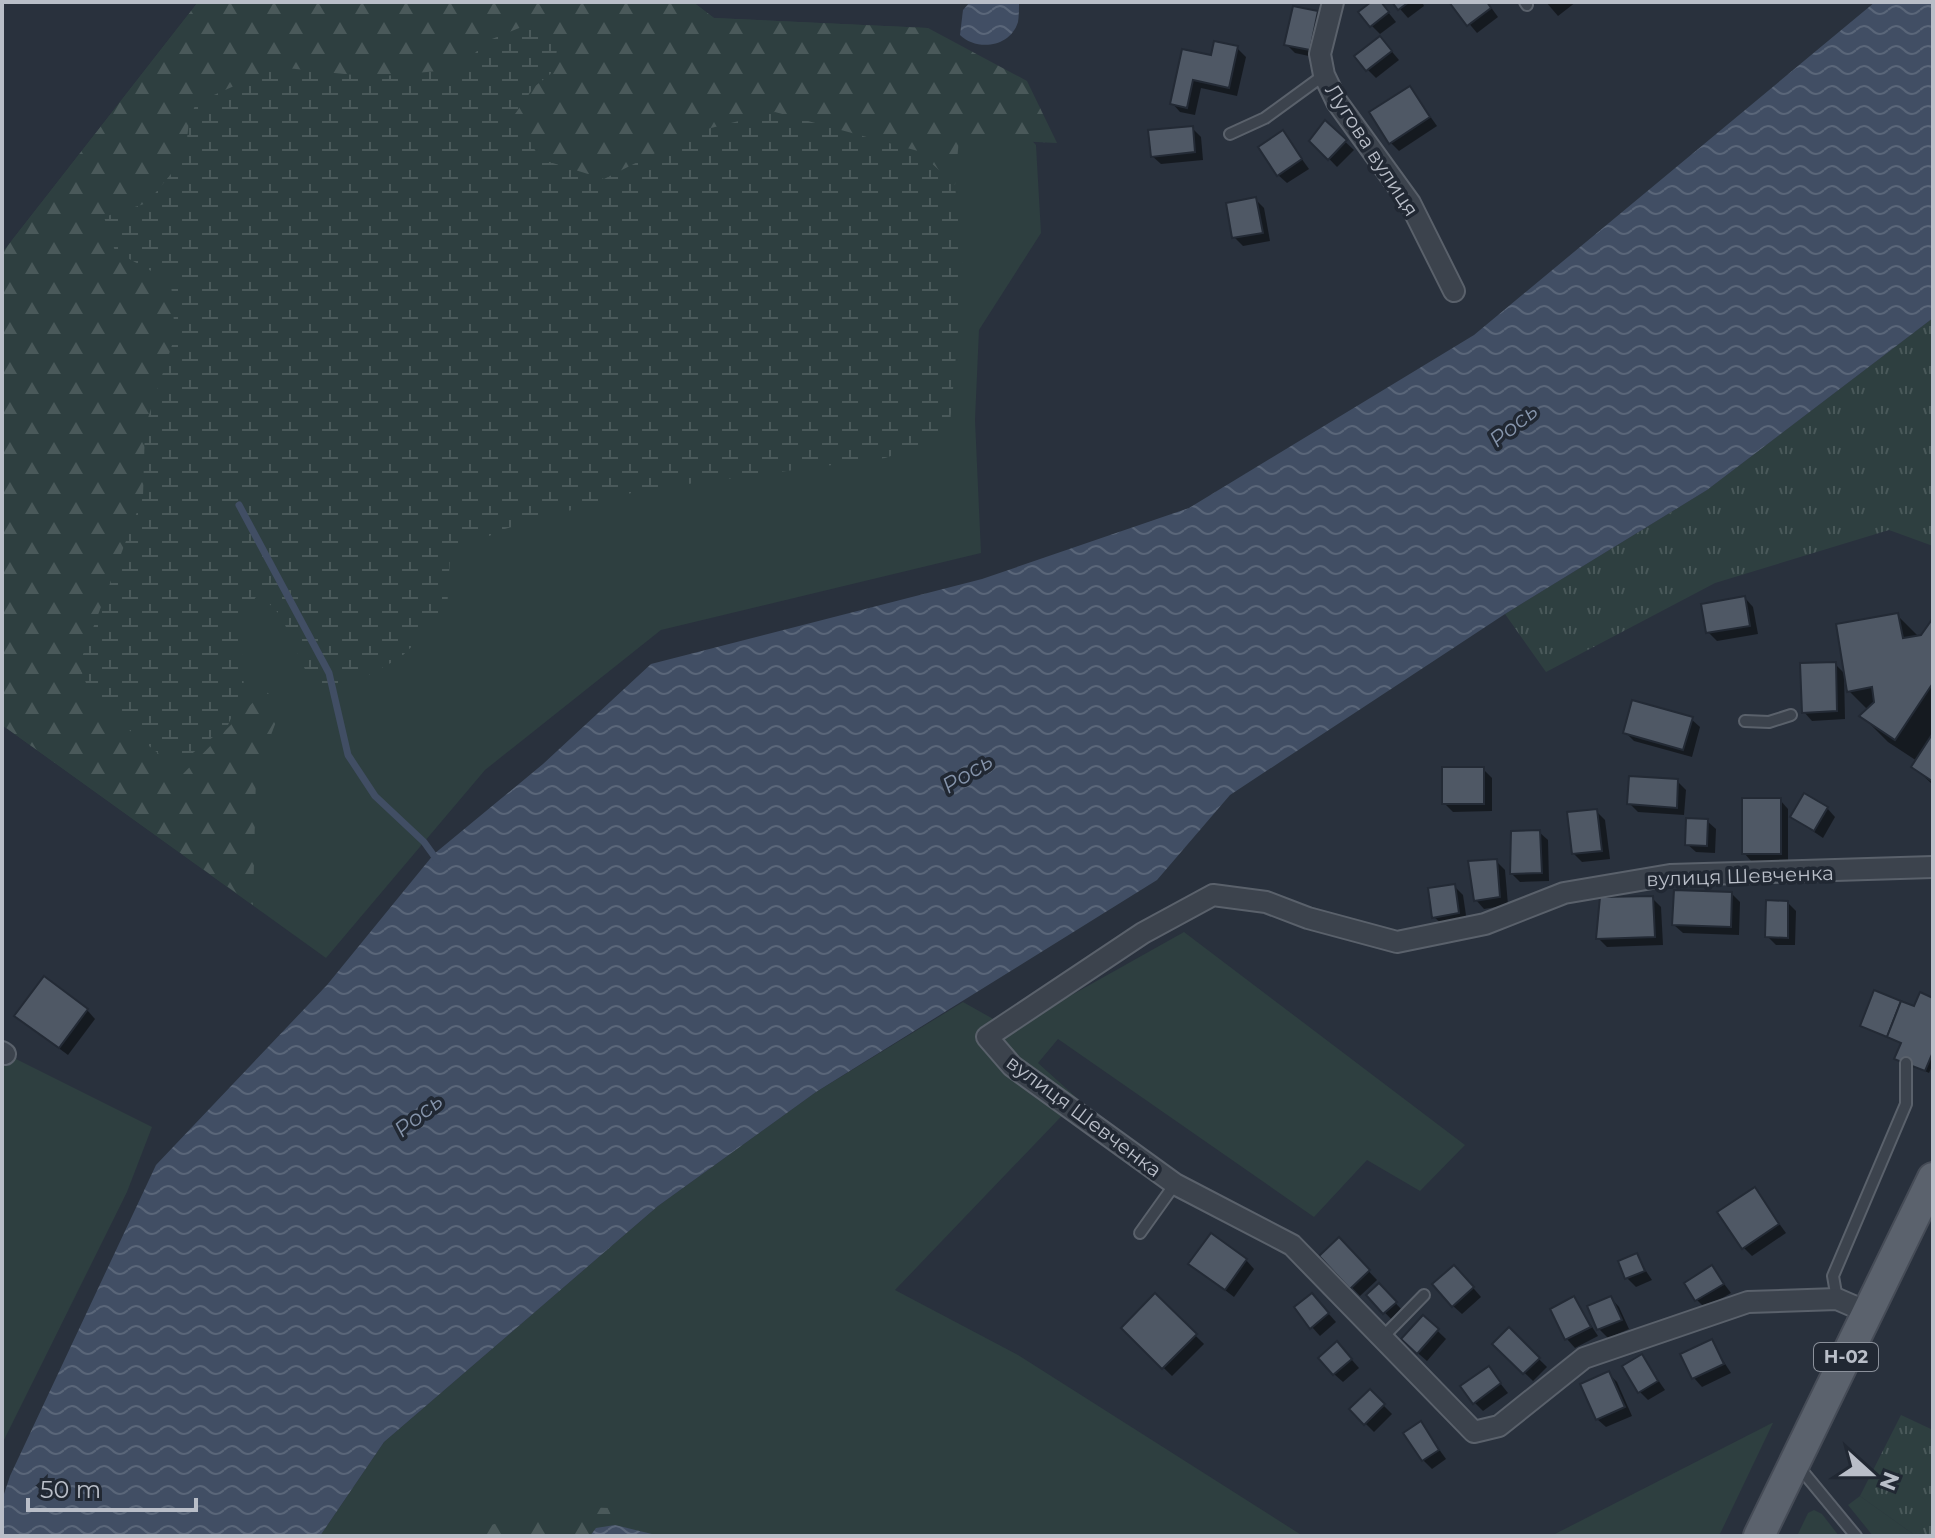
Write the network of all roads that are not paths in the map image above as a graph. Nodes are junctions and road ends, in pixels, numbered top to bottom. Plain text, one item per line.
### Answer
1 (1333, 2) edge
2 (1324, 75) junction
3 (1230, 134) dead end
4 (1454, 291) dead end
5 (1791, 715) dead end
6 (1745, 721) dead end
7 (1933, 867) edge
8 (1906, 1063) dead end
9 (1933, 1178) edge
10 (1175, 1184) junction
11 (1140, 1233) dead end
12 (1424, 1295) dead end
13 (1837, 1299) junction
14 (1867, 1312) junction
15 (1380, 1339) junction
16 (1795, 1462) junction
17 (1759, 1536) edge
18 (1856, 1536) edge

1 - 2 street, Лугова вулиця
2 - 3 lane
2 - 4 street, Лугова вулиця
5 - 6 lane
7 - 10 street, вулиця Шевченка
8 - 13 lane
9 - 14 main road, Н-02
10 - 11 lane
10 - 15 street, вулиця Шевченка
12 - 15 lane
13 - 14 street, вулиця Шевченка
13 - 15 street, вулиця Шевченка
14 - 16 main road, Н-02
16 - 17 main road, Н-02
16 - 18 lane

